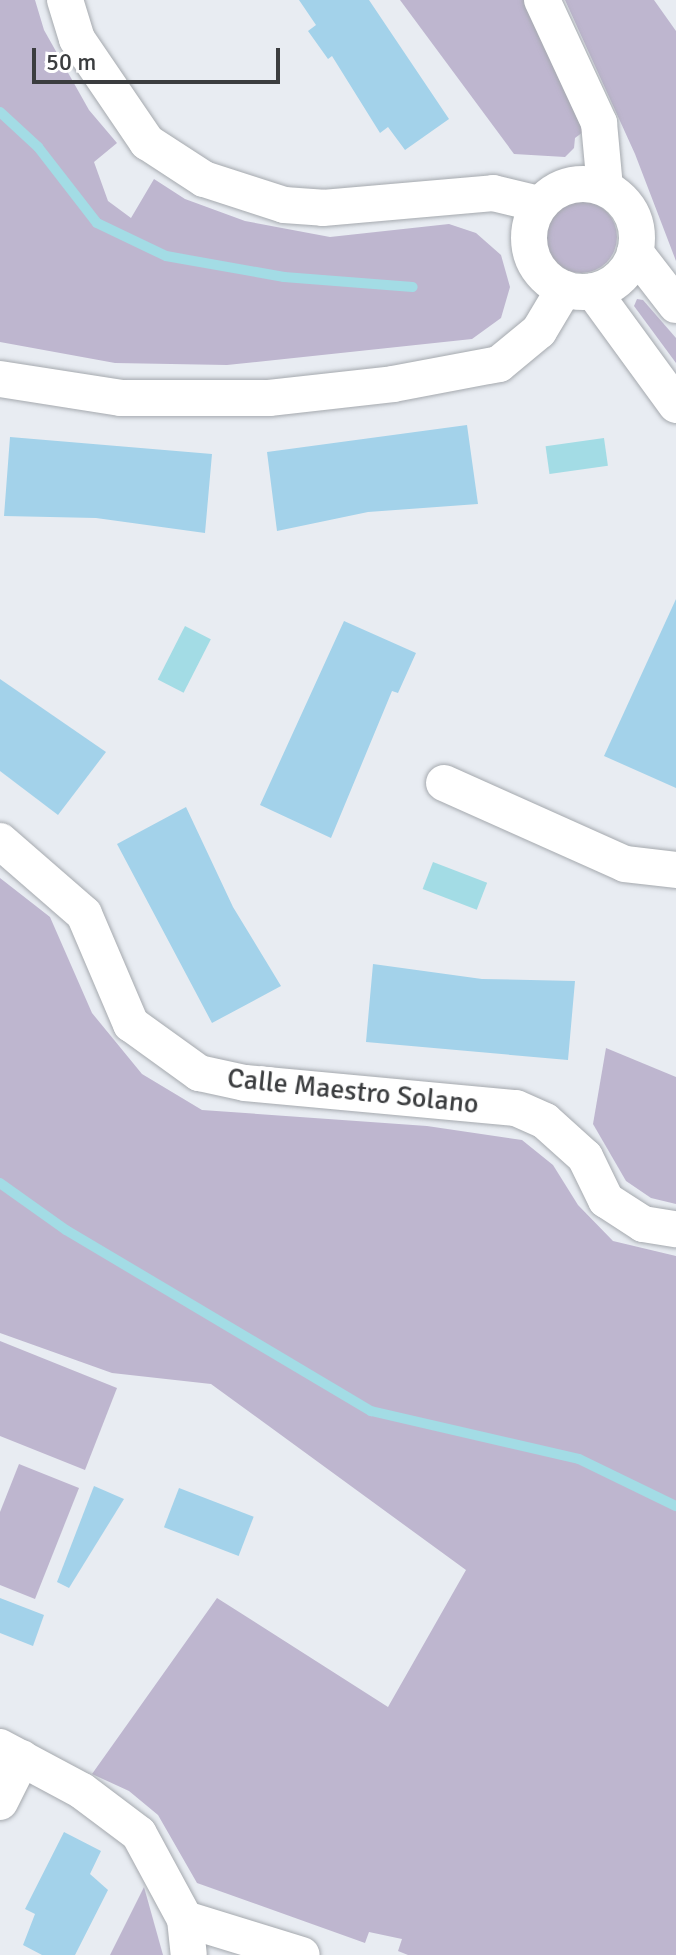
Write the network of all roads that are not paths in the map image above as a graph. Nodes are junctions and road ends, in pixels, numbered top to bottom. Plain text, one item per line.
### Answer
1 (65, 0) edge
2 (542, 0) edge
3 (605, 188) junction
4 (539, 204) junction
5 (635, 252) junction
6 (578, 290) junction
7 (676, 305) edge
8 (0, 379) edge
9 (676, 405) edge
10 (444, 783) dead end
11 (0, 841) edge
12 (676, 870) edge
13 (676, 1229) edge
14 (11, 1753) edge
15 (0, 1802) edge
16 (185, 1919) junction
17 (189, 1955) edge
18 (302, 1955) edge

1 - 4 street
2 - 3 street
3 - 4 street
3 - 5 street
4 - 6 street
5 - 6 street
5 - 7 street
6 - 8 street
6 - 9 street
10 - 12 street
11 - 13 street, Calle Maestro Solano
14 - 15 street
14 - 16 street
16 - 17 street
16 - 18 street

